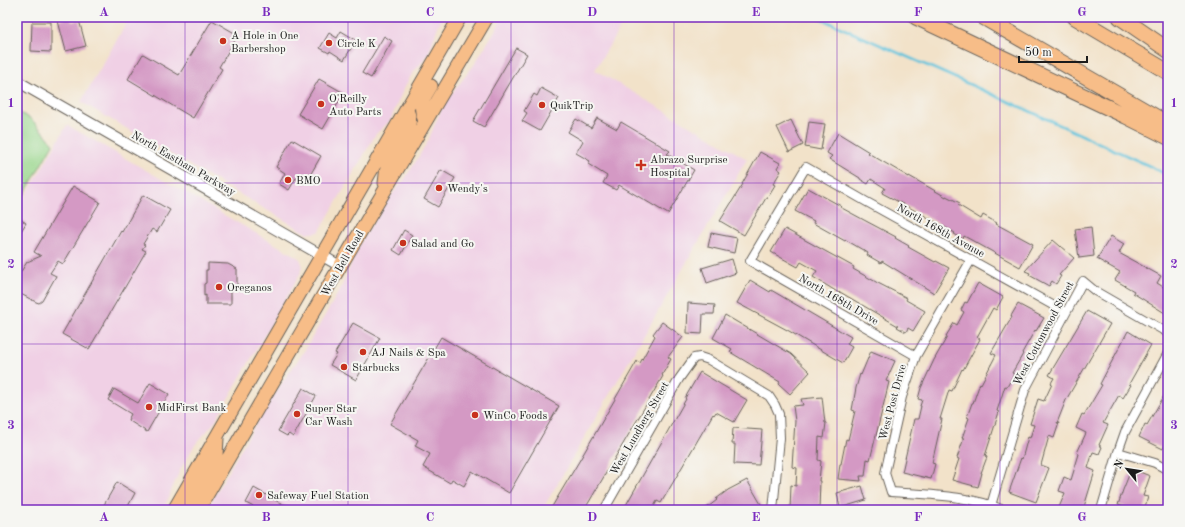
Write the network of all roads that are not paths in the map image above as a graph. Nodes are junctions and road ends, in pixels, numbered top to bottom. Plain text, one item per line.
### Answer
1 (460, 17) edge
2 (487, 17) edge
3 (916, 17) edge
4 (984, 17) edge
5 (1075, 17) edge
6 (1120, 17) edge
7 (1168, 50) edge
8 (1168, 72) edge
9 (17, 81) edge
10 (407, 110) junction
11 (425, 121) junction
12 (1168, 124) edge
13 (1168, 137) edge
14 (383, 193) junction
15 (322, 255) junction
16 (971, 260) junction
17 (750, 261) joint
18 (340, 266) junction
19 (1065, 312) junction
20 (1168, 333) edge
21 (1168, 353) edge
22 (916, 356) junction
23 (217, 436) junction
24 (1118, 452) junction
25 (1168, 470) edge
26 (182, 496) junction
27 (990, 507) edge
28 (199, 509) edge
29 (174, 510) edge
30 (186, 510) edge
31 (605, 510) edge
32 (772, 510) edge
33 (1004, 510) edge
34 (1101, 510) edge

1 - 10 main road, West Bell Road
1 - 11 main road
2 - 11 main road, West Bell Road
3 - 13 highway
4 - 12 highway
5 - 8 highway
6 - 7 highway
9 - 15 street, North Eastham Parkway
10 - 14 main road
10 - 15 main road, West Bell Road
11 - 14 main road, West Bell Road
14 - 18 main road, West Bell Road
15 - 18 street, North Eastham Parkway
15 - 23 main road, West Bell Road
16 - 17 street, North 168th Avenue
16 - 19 street, North 168th Avenue
16 - 22 street, West Post Drive
17 - 22 street, North 168th Drive
18 - 28 main road, West Bell Road
19 - 20 street, West Cottonwood Street
19 - 27 street, West Cottonwood Street
21 - 24 street
22 - 27 street, West Post Drive
23 - 26 main road, West Bell Road
23 - 28 main road
24 - 25 street
24 - 34 street
26 - 29 main road, West Bell Road
26 - 30 main road
27 - 33 street
31 - 32 street, West Lundberg Street

